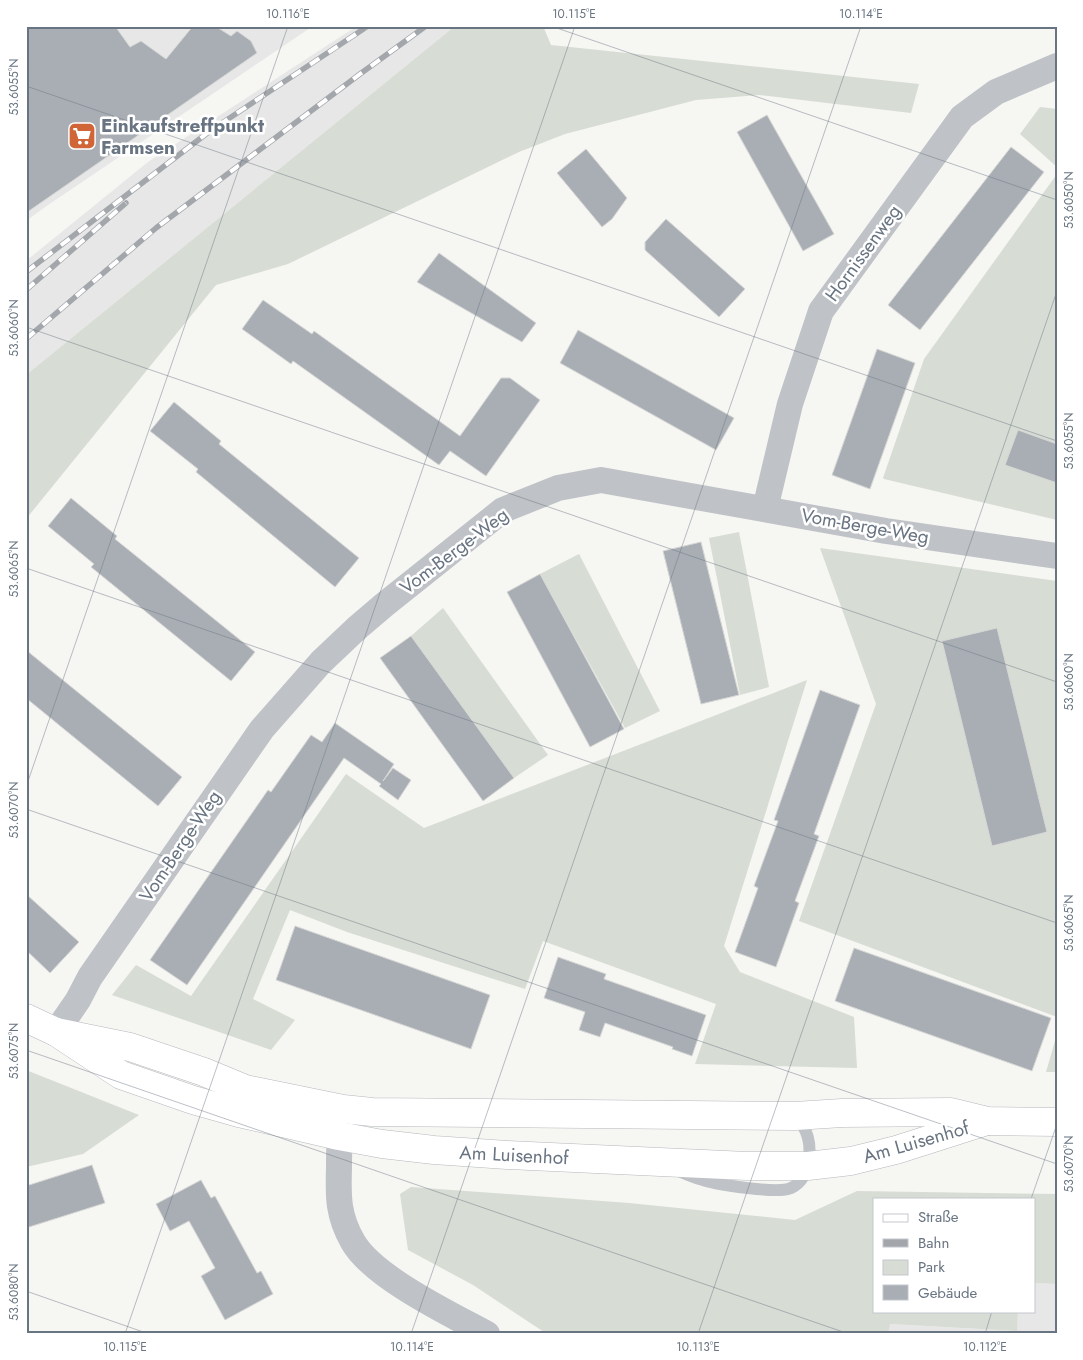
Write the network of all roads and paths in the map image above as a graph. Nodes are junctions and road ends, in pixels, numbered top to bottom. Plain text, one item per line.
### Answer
1 (1057, 66) edge
2 (765, 509) junction
3 (1057, 556) edge
4 (26, 1018) edge
5 (56, 1032) junction
6 (343, 1109) junction
7 (795, 1116) junction
8 (988, 1121) junction
9 (1057, 1122) edge
10 (339, 1136) junction
11 (808, 1166) junction
12 (487, 1334) edge

1 - 2 street, Hornissenweg
2 - 3 street, Vom-Berge-Weg
2 - 5 street, Vom-Berge-Weg
4 - 5 main road, Am Luisenhof
5 - 6 main road, Am Luisenhof
5 - 10 main road, Am Luisenhof
6 - 7 main road, Am Luisenhof
6 - 10 street
7 - 8 main road, Am Luisenhof
7 - 11 lane
8 - 9 main road, Am Luisenhof
8 - 11 main road, Am Luisenhof
10 - 11 main road, Am Luisenhof
10 - 12 street

